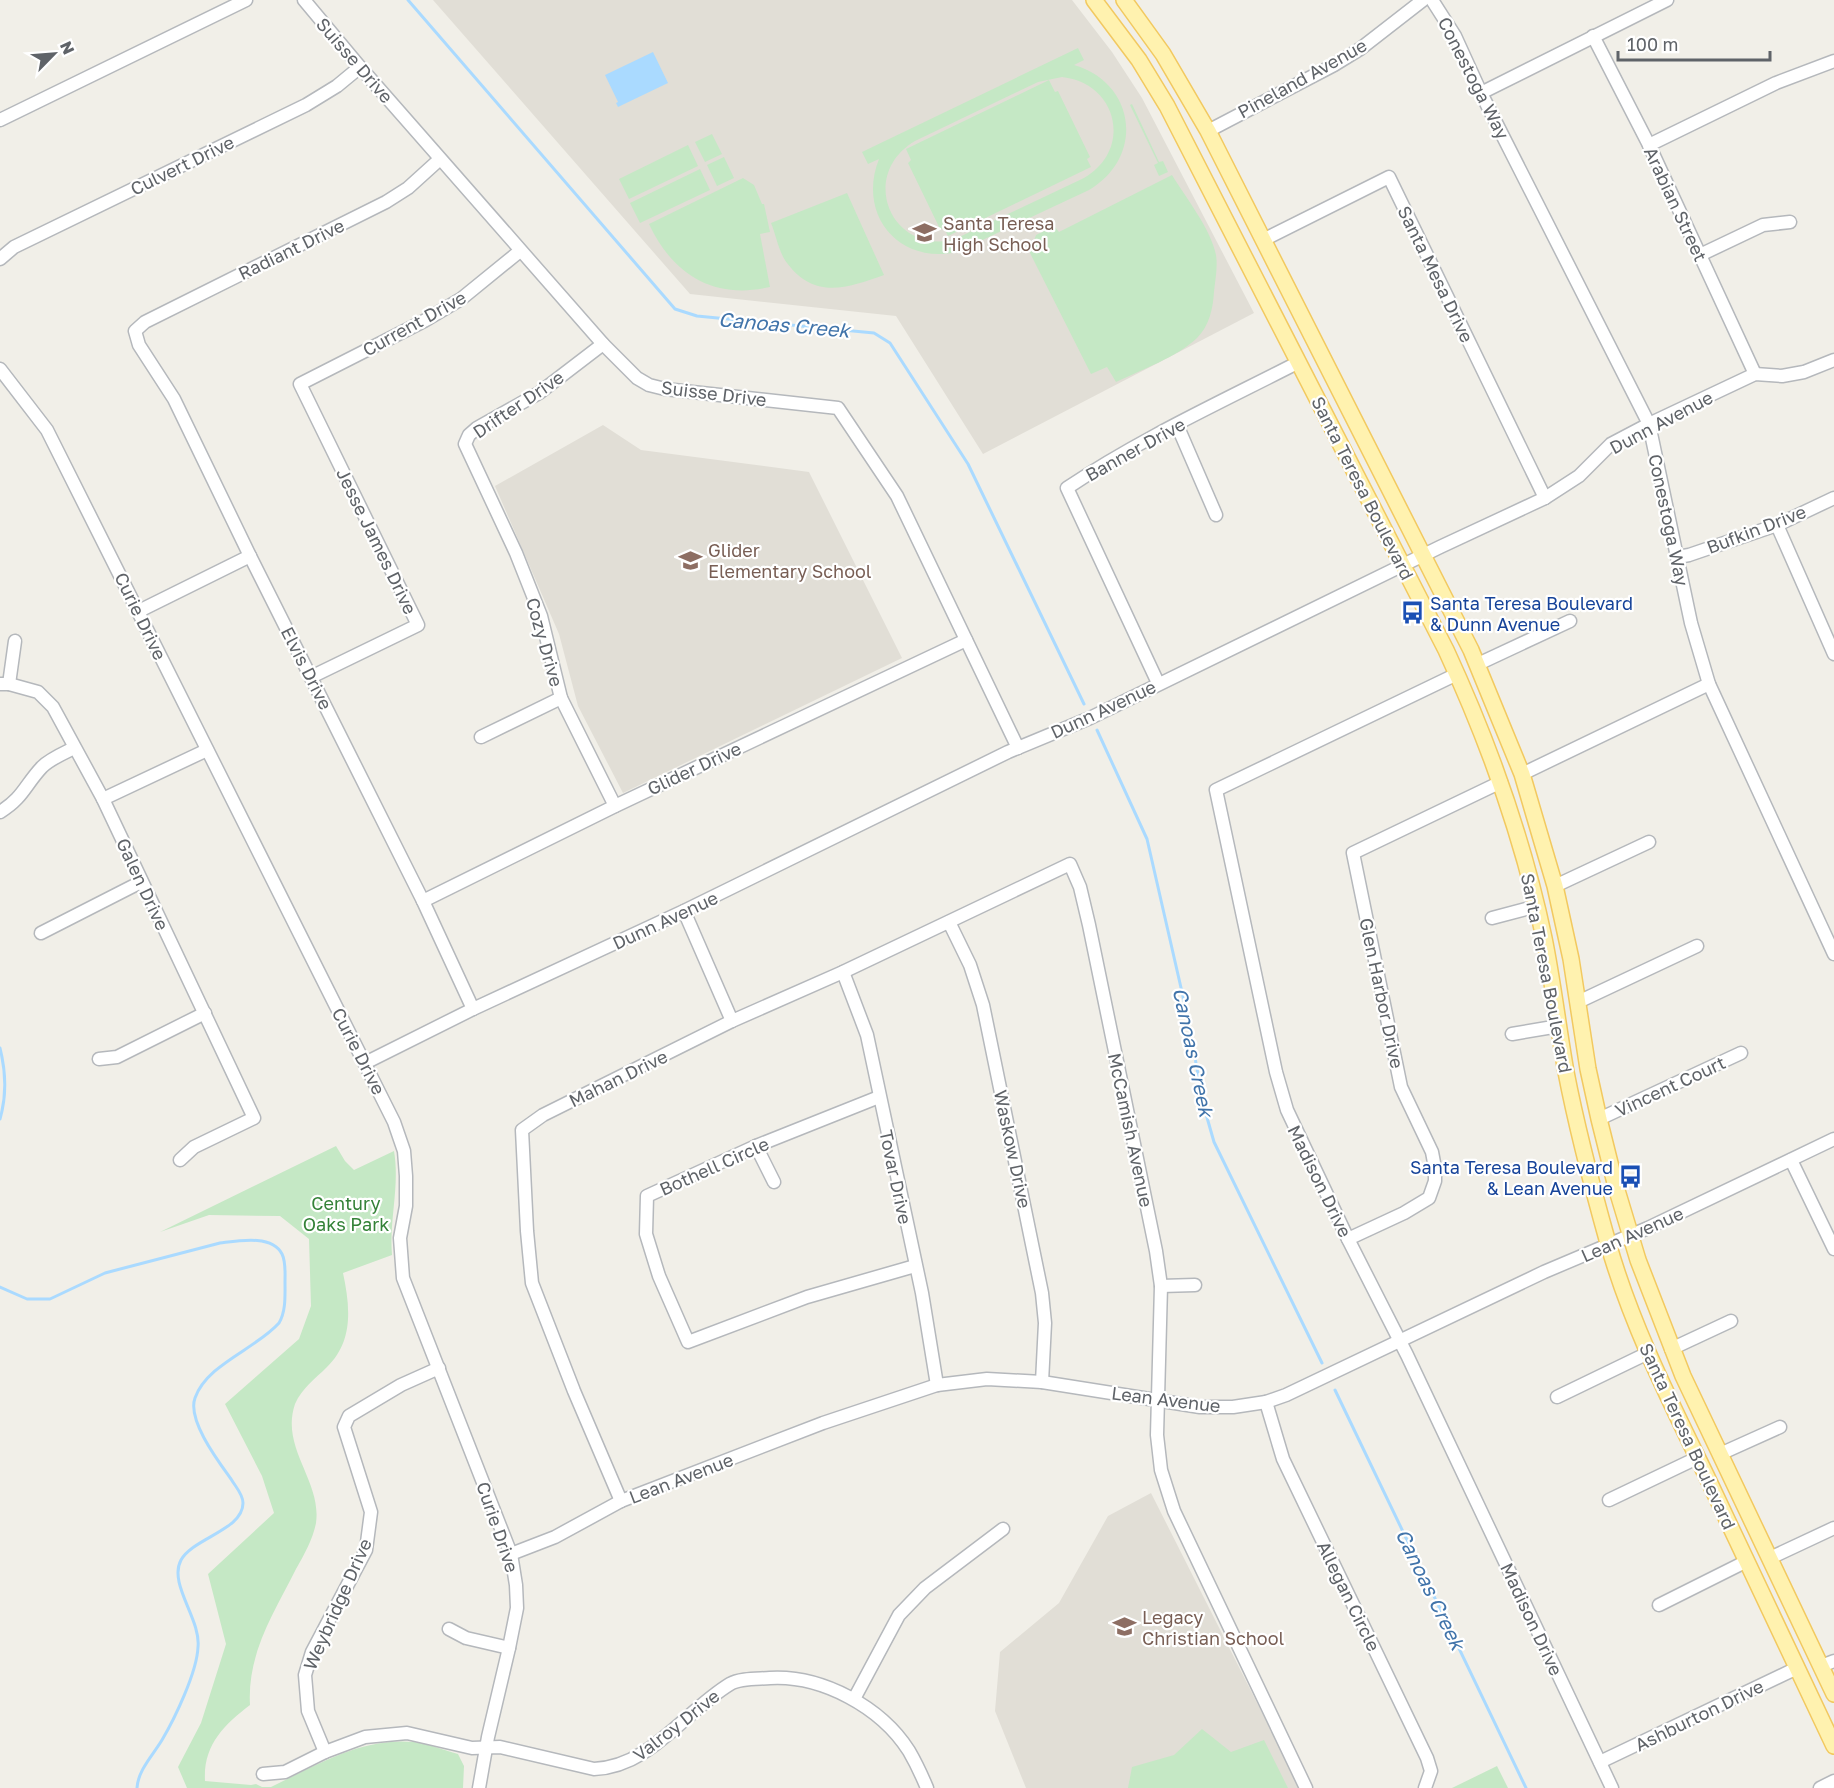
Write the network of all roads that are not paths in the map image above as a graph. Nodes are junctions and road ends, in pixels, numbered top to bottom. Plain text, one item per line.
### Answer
1 (246, 0) edge
2 (304, 0) edge
3 (1094, 0) edge
4 (1125, 0) edge
5 (1423, 0) edge
6 (1432, 0) edge
7 (1667, 0) edge
8 (1593, 36) junction
9 (1834, 61) edge
10 (360, 67) junction
11 (1482, 93) junction
12 (0, 120) edge
13 (1208, 131) junction
14 (1649, 145) junction
15 (440, 159) junction
16 (1790, 222) dead end
17 (1263, 240) junction
18 (520, 251) junction
19 (1700, 255) junction
20 (0, 259) edge
21 (135, 331) joint
22 (603, 344) junction
23 (1834, 360) edge
24 (1299, 362) junction
25 (0, 369) edge
26 (1755, 374) junction
27 (300, 384) joint
28 (1649, 424) junction
29 (1176, 425) junction
30 (465, 444) joint
31 (1545, 498) junction
32 (1834, 498) edge
33 (1216, 515) dead end
34 (1777, 525) junction
35 (250, 556) junction
36 (1424, 556) junction
37 (1678, 557) junction
38 (1403, 566) junction
39 (139, 611) junction
40 (1570, 621) dead end
41 (15, 640) dead end
42 (966, 640) junction
43 (1834, 654) edge
44 (1478, 664) junction
45 (1457, 674) junction
46 (311, 677) junction
47 (1158, 683) junction
48 (5, 684) edge
49 (1709, 684) junction
50 (561, 698) junction
51 (481, 737) dead end
52 (74, 748) junction
53 (1018, 748) junction
54 (207, 750) junction
55 (1522, 774) junction
56 (1500, 782) junction
57 (103, 799) junction
58 (615, 806) junction
59 (0, 812) edge
60 (1649, 842) dead end
61 (1070, 864) joint
62 (141, 882) junction
63 (1555, 886) junction
64 (423, 901) junction
65 (1537, 906) junction
66 (684, 911) junction
67 (1491, 918) dead end
68 (949, 922) junction
69 (41, 933) dead end
70 (1697, 946) dead end
71 (1834, 954) edge
72 (843, 972) junction
73 (1578, 1002) junction
74 (473, 1009) junction
75 (205, 1013) junction
76 (732, 1021) junction
77 (1559, 1026) junction
78 (1512, 1034) dead end
79 (1741, 1053) dead end
80 (99, 1059) dead end
81 (365, 1063) junction
82 (879, 1097) junction
83 (1599, 1119) junction
84 (1834, 1139) edge
85 (756, 1146) junction
86 (180, 1160) dead end
87 (1791, 1160) junction
88 (774, 1182) dead end
89 (1630, 1236) junction
90 (1348, 1239) junction
91 (1609, 1245) junction
92 (1834, 1249) edge
93 (915, 1266) junction
94 (1195, 1285) dead end
95 (1161, 1286) junction
96 (1731, 1321) dead end
97 (1400, 1341) junction
98 (1671, 1349) junction
99 (1648, 1353) junction
100 (439, 1368) junction
101 (1042, 1382) junction
102 (937, 1385) junction
103 (1557, 1397) dead end
104 (1159, 1401) junction
105 (1266, 1402) junction
106 (1780, 1427) dead end
107 (1720, 1454) junction
108 (1697, 1458) junction
109 (1609, 1500) dead end
110 (621, 1501) junction
111 (1834, 1528) edge
112 (1003, 1529) dead end
113 (511, 1554) junction
114 (1770, 1558) junction
115 (1747, 1561) junction
116 (1659, 1605) dead end
117 (449, 1629) dead end
118 (509, 1648) junction
119 (1828, 1664) edge
120 (1797, 1668) junction
121 (1834, 1694) edge
122 (854, 1699) junction
123 (1834, 1746) edge
124 (486, 1748) junction
125 (325, 1752) junction
126 (1600, 1762) junction
127 (263, 1774) dead end
128 (1834, 1781) edge
129 (479, 1788) edge
130 (927, 1788) edge
131 (1306, 1788) edge
132 (1425, 1788) edge
133 (1612, 1788) edge
134 (1820, 1788) edge

1 - 12 street
2 - 10 street, Suisse Drive
3 - 24 main road, Santa Teresa Boulevard
4 - 13 main road, Santa Teresa Boulevard
5 - 13 street, Pineland Avenue
6 - 11 street, Conestoga Way
7 - 8 street
8 - 11 street
8 - 14 street, Arabian Street
9 - 14 street
10 - 15 street, Suisse Drive
10 - 20 street, Culvert Drive
11 - 28 street, Conestoga Way
13 - 17 main road, Santa Teresa Boulevard
14 - 19 street, Arabian Street
15 - 18 street, Suisse Drive
15 - 21 street, Radiant Drive
16 - 19 street
17 - 31 street, Santa Mesa Drive
17 - 36 main road, Santa Teresa Boulevard
18 - 22 street, Suisse Drive
18 - 27 street, Current Drive
19 - 26 street, Arabian Street
21 - 35 street, Elvis Drive
22 - 30 street, Drifter Drive
22 - 42 street, Suisse Drive
23 - 26 street, Dunn Avenue
24 - 29 street, Banner Drive
24 - 38 main road, Santa Teresa Boulevard
25 - 39 street, Curie Drive
26 - 28 street, Dunn Avenue
27 - 46 street, Jesse James Drive
28 - 31 street, Dunn Avenue
28 - 37 street, Conestoga Way
29 - 33 street
29 - 47 street, Banner Drive
30 - 50 street, Cozy Drive
31 - 36 street, Dunn Avenue
32 - 34 street, Bufkin Drive
34 - 37 street, Bufkin Drive
34 - 43 street
35 - 39 street
35 - 46 street, Elvis Drive
36 - 38 street, Dunn Avenue
36 - 44 main road, Santa Teresa Boulevard
37 - 49 street, Conestoga Way
38 - 45 main road, Santa Teresa Boulevard
38 - 47 street, Dunn Avenue
39 - 54 street, Curie Drive
40 - 44 street
41 - 48 street
42 - 53 street, Suisse Drive
42 - 58 street, Glider Drive
44 - 55 main road, Santa Teresa Boulevard
45 - 56 main road, Santa Teresa Boulevard
45 - 90 street, Madison Drive
46 - 64 street, Elvis Drive
47 - 53 street, Dunn Avenue
48 - 52 street, Galen Drive
49 - 55 street
49 - 71 street, Conestoga Way
50 - 51 street
50 - 58 street, Cozy Drive
52 - 57 street, Galen Drive
52 - 59 street
53 - 66 street, Dunn Avenue
54 - 57 street
54 - 81 street, Curie Drive
55 - 63 main road, Santa Teresa Boulevard
56 - 65 main road, Santa Teresa Boulevard
56 - 90 street, Glen Harbor Drive
57 - 62 street, Galen Drive
58 - 64 street, Glider Drive
60 - 63 street
61 - 68 street, Mahan Drive
61 - 95 street, McCamish Avenue
62 - 69 street
62 - 75 street, Galen Drive
63 - 73 main road, Santa Teresa Boulevard
64 - 74 street, Elvis Drive
65 - 67 street
65 - 77 main road, Santa Teresa Boulevard
66 - 74 street, Dunn Avenue
66 - 76 street
68 - 72 street, Mahan Drive
68 - 101 street, Waskow Drive
70 - 73 street
72 - 76 street, Mahan Drive
72 - 82 street, Tovar Drive
73 - 83 main road, Santa Teresa Boulevard
74 - 81 street, Dunn Avenue
75 - 80 street
75 - 86 street, Galen Drive
76 - 110 street, Mahan Drive
77 - 78 street
77 - 91 main road, Santa Teresa Boulevard
79 - 83 street, Vincent Court
81 - 100 street, Curie Drive
82 - 85 street, Bothell Circle
82 - 93 street, Tovar Drive
83 - 89 main road, Santa Teresa Boulevard
84 - 87 street, Lean Avenue
85 - 88 street
85 - 93 street, Bothell Circle
87 - 89 street, Lean Avenue
87 - 92 street
89 - 91 street, Lean Avenue
89 - 98 main road, Santa Teresa Boulevard
90 - 97 street, Madison Drive
91 - 97 street, Lean Avenue
91 - 99 main road, Santa Teresa Boulevard
93 - 102 street, Tovar Drive
94 - 95 street
95 - 104 street, McCamish Avenue
96 - 98 street
97 - 105 street, Lean Avenue
97 - 126 street, Madison Drive
98 - 107 main road, Santa Teresa Boulevard
99 - 103 street
99 - 108 main road, Santa Teresa Boulevard
100 - 113 street, Curie Drive
100 - 125 street, Weybridge Drive
101 - 102 street, Lean Avenue
101 - 104 street, Lean Avenue
102 - 110 street, Lean Avenue
104 - 105 street, Lean Avenue
104 - 131 street
105 - 132 street, Allegan Circle
106 - 107 street
107 - 114 main road, Santa Teresa Boulevard
108 - 109 street
108 - 115 main road, Santa Teresa Boulevard
110 - 113 street, Lean Avenue
111 - 114 street
112 - 122 street
113 - 118 street, Curie Drive
114 - 119 main road, Santa Teresa Boulevard
115 - 116 street
115 - 120 main road, Santa Teresa Boulevard
117 - 118 street
118 - 124 street, Curie Drive
119 - 121 main road, Santa Teresa Boulevard
120 - 123 main road, Santa Teresa Boulevard
120 - 126 street, Ashburton Drive
122 - 124 street, Valroy Drive
122 - 130 street, Valroy Drive
124 - 125 street, Valroy Drive
124 - 129 street, Curie Drive
125 - 127 street, Valroy Drive
126 - 133 street, Madison Drive
128 - 134 street

